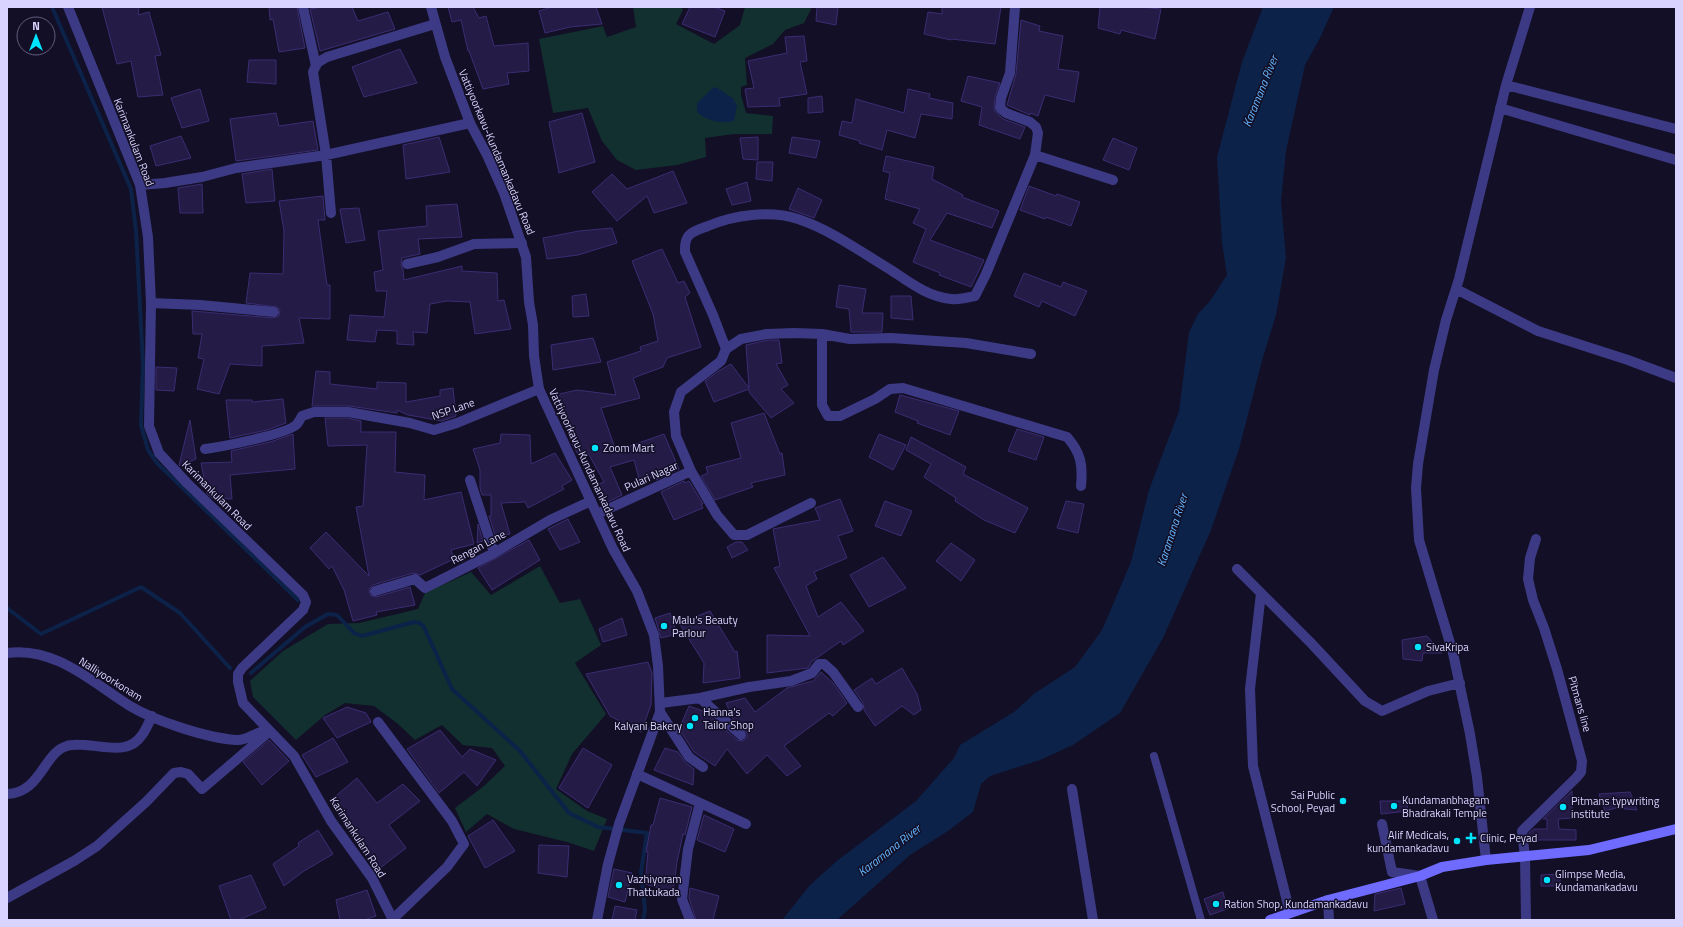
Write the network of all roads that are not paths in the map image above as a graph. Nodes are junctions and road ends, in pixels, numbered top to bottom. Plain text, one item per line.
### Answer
1 (68, 7) edge
2 (303, 7) edge
3 (431, 7) edge
4 (1016, 7) edge
5 (1530, 7) edge
6 (435, 24) junction
7 (316, 66) junction
8 (1506, 85) junction
9 (1500, 108) junction
10 (470, 123) junction
11 (1676, 129) edge
12 (326, 155) junction
13 (1036, 155) junction
14 (1676, 160) edge
15 (1113, 180) dead end
16 (140, 185) junction
17 (331, 213) dead end
18 (522, 244) junction
19 (407, 264) dead end
20 (1456, 288) junction
21 (151, 303) junction
22 (274, 312) dead end
23 (822, 334) junction
24 (726, 349) junction
25 (1031, 354) dead end
26 (1676, 378) edge
27 (539, 389) junction
28 (205, 449) dead end
29 (691, 471) junction
30 (470, 480) dead end
31 (1081, 486) dead end
32 (591, 501) junction
33 (810, 503) dead end
34 (597, 514) junction
35 (1536, 539) dead end
36 (494, 553) junction
37 (1237, 569) dead end
38 (375, 591) dead end
39 (1261, 593) junction
40 (7, 653) edge
41 (1460, 684) junction
42 (700, 698) junction
43 (858, 706) dead end
44 (660, 707) junction
45 (152, 716) junction
46 (378, 722) dead end
47 (270, 731) junction
48 (741, 735) dead end
49 (1154, 756) dead end
50 (703, 767) dead end
51 (637, 774) junction
52 (1072, 789) dead end
53 (7, 794) edge
54 (700, 803) junction
55 (746, 824) dead end
56 (1382, 824) dead end
57 (1676, 829) edge
58 (1525, 857) junction
59 (1486, 860) junction
60 (1420, 876) junction
61 (7, 898) edge
62 (1328, 900) junction
63 (1290, 913) junction
64 (393, 919) edge
65 (597, 920) edge
66 (690, 920) edge
67 (1093, 920) edge
68 (1201, 920) edge
69 (1270, 920) edge
70 (1329, 920) edge
71 (1433, 920) edge
72 (1526, 920) edge

1 - 16 street, Karimankulam Road
2 - 7 street
3 - 6 street, Vattiyoorkavu-Kundamankadavu Road
4 - 13 street
5 - 8 street
6 - 7 street
6 - 10 street, Vattiyoorkavu-Kundamankadavu Road
7 - 12 street
8 - 9 street
8 - 11 street
9 - 14 street
9 - 20 street
10 - 12 street
10 - 18 street, Vattiyoorkavu-Kundamankadavu Road
12 - 16 street
12 - 17 street
13 - 15 street
13 - 24 street
16 - 21 street, Karimankulam Road
18 - 19 street
18 - 27 street, Vattiyoorkavu-Kundamankadavu Road
20 - 26 street
20 - 41 street
21 - 22 street
21 - 47 street, Karimankulam Road
23 - 24 street
23 - 25 street
23 - 31 street
24 - 29 street, Pulari Nagar
27 - 28 street, NSP Lane
27 - 32 street, Vattiyoorkavu-Kundamankadavu Road
29 - 33 street
29 - 34 street, Pulari Nagar
30 - 36 street
32 - 34 street, Vattiyoorkavu-Kundamankadavu Road
32 - 36 street, Rengan Lane
34 - 44 street, Vattiyoorkavu-Kundamankadavu Road
35 - 58 street, Pitmans line
36 - 38 street, Rengan Lane
37 - 39 street
39 - 41 street
39 - 63 street
40 - 45 street, Nalliyoorkonam
41 - 59 street
42 - 43 street
42 - 44 street
42 - 48 street
44 - 50 street
44 - 51 street, Vattiyoorkavu-Kundamankadavu Road
45 - 47 street, Nalliyoorkonam
45 - 53 street
46 - 64 street
47 - 61 street
47 - 64 street, Karimankulam Road
49 - 68 lane
51 - 54 street
51 - 65 street, Vattiyoorkavu-Kundamankadavu Road
52 - 67 street
54 - 55 street
54 - 66 street
56 - 60 street
57 - 58 main road
58 - 59 main road
58 - 72 street
59 - 60 main road
60 - 62 main road
60 - 71 street
62 - 63 main road
62 - 70 street
63 - 69 main road

